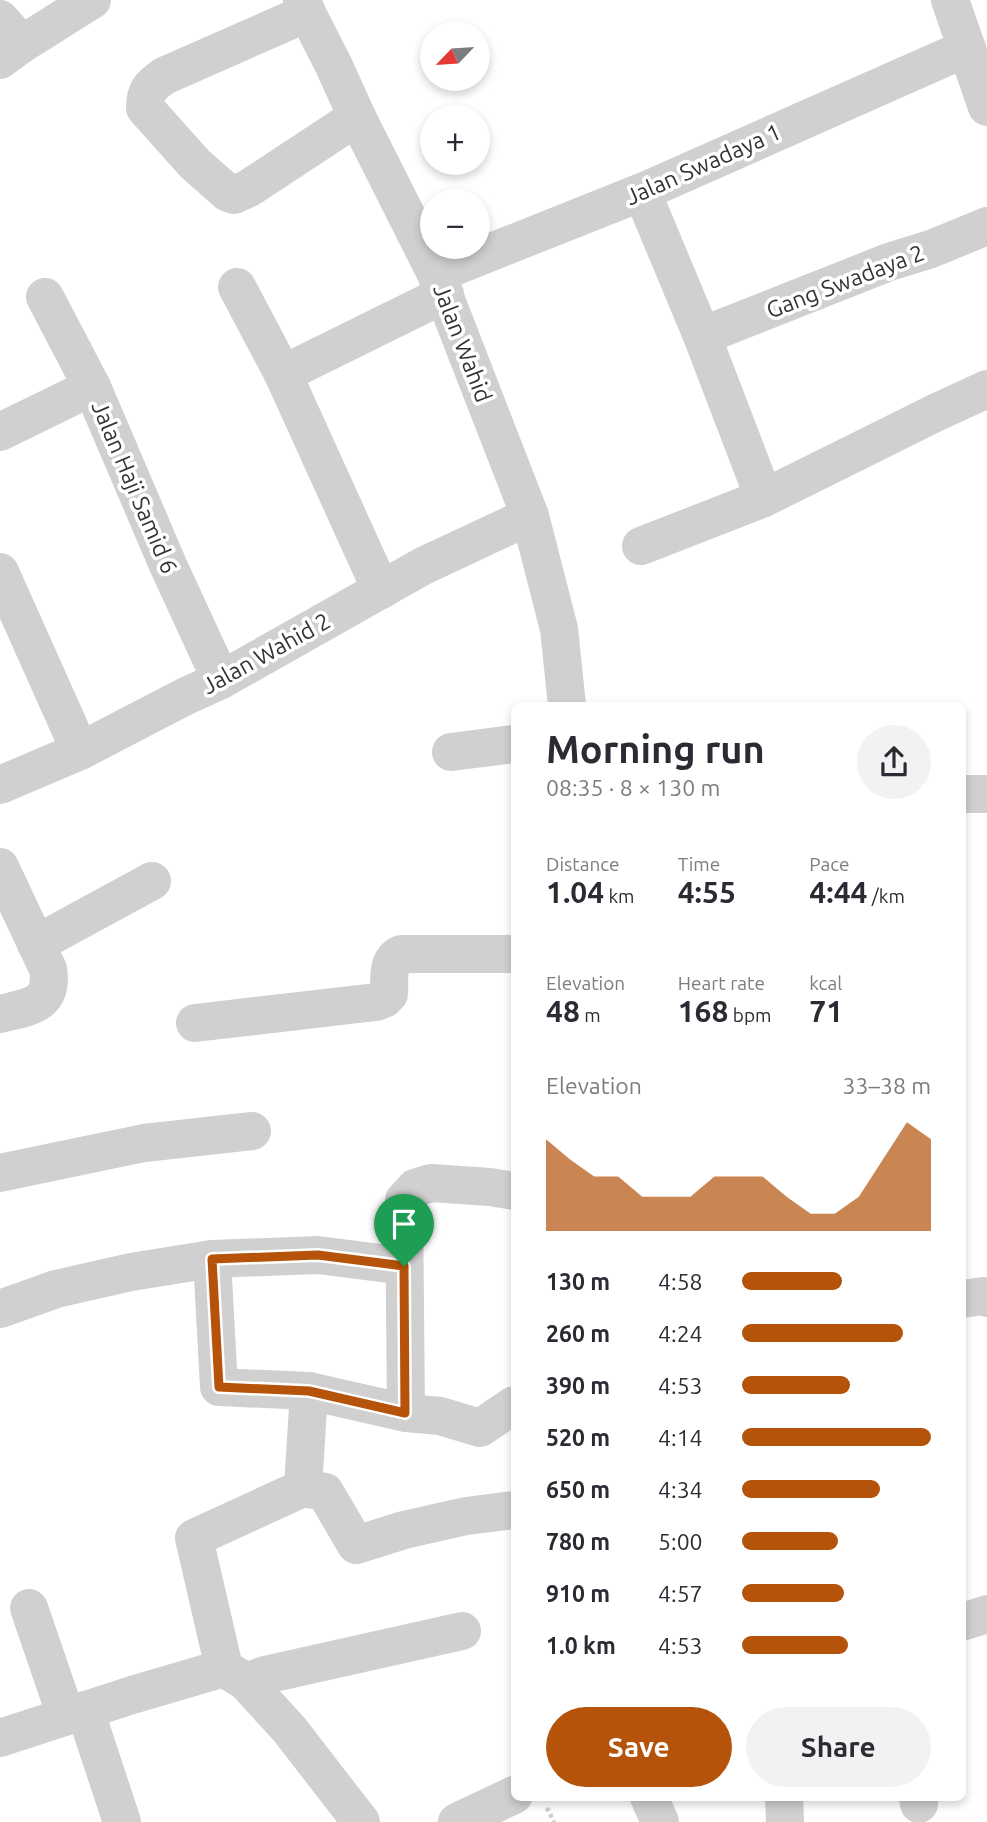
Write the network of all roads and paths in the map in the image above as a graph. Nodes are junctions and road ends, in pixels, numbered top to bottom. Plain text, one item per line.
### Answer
1 (92, 0) edge
2 (950, 0) edge
3 (304, 7) edge
4 (7, 41) edge
5 (967, 48) junction
6 (987, 107) edge
7 (357, 117) junction
8 (642, 192) junction
9 (987, 226) edge
10 (441, 284) junction
11 (237, 287) dead end
12 (45, 297) dead end
13 (702, 336) junction
14 (283, 374) junction
15 (92, 387) junction
16 (987, 389) edge
17 (0, 432) edge
18 (764, 498) junction
19 (530, 516) junction
20 (641, 546) dead end
21 (0, 572) edge
22 (381, 590) junction
23 (221, 680) junction
24 (567, 702) edge
25 (511, 744) edge
26 (79, 751) junction
27 (451, 752) dead end
28 (0, 785) edge
29 (966, 794) edge
30 (987, 794) edge
31 (0, 867) edge
32 (152, 881) dead end
33 (36, 944) junction
34 (511, 954) edge
35 (0, 1014) edge
36 (195, 1023) dead end
37 (252, 1131) dead end
38 (0, 1173) edge
39 (511, 1191) edge
40 (212, 1259) junction
41 (404, 1266) junction
42 (966, 1298) edge
43 (987, 1298) edge
44 (0, 1309) edge
45 (309, 1391) junction
46 (511, 1407) edge
47 (405, 1413) junction
48 (303, 1488) junction
49 (511, 1510) edge
50 (29, 1608) dead end
51 (987, 1614) edge
52 (966, 1621) edge
53 (462, 1631) dead end
54 (235, 1675) junction
55 (75, 1713) junction
56 (0, 1738) edge
57 (511, 1796) edge
58 (651, 1801) edge
59 (784, 1801) edge
60 (122, 1822) edge
61 (361, 1822) edge
62 (457, 1822) edge
63 (660, 1822) edge
64 (785, 1822) edge

1 - 4 street
2 - 5 street
3 - 7 street, Jalan Wahid
3 - 7 street
5 - 6 street
5 - 8 street, Jalan Swadaya 1
7 - 10 street, Jalan Wahid
8 - 10 street, Jalan Swadaya 1
8 - 13 street
9 - 13 street, Gang Swadaya 2
10 - 14 street, Jalan Swadaya 1
10 - 19 street, Jalan Wahid
11 - 14 street
12 - 15 street, Jalan Haji Samid 6
13 - 18 street
14 - 22 street
15 - 17 street
15 - 23 street, Jalan Haji Samid 6
16 - 18 street
18 - 20 street
19 - 22 street, Jalan Wahid 2
19 - 24 street, Jalan Wahid
21 - 26 street
22 - 23 street, Jalan Wahid 2
23 - 26 street, Jalan Wahid 2
25 - 27 street
26 - 28 street, Jalan Wahid 2
29 - 30 street
31 - 33 street
32 - 33 street
33 - 35 street
34 - 36 street
37 - 38 street
39 - 41 street
40 - 41 street
40 - 44 street
40 - 45 street
41 - 47 street
42 - 43 street
45 - 47 street
45 - 48 street
46 - 47 street
48 - 49 street
48 - 54 street
50 - 55 street
51 - 52 street
53 - 54 street
54 - 55 street
54 - 61 street
55 - 56 street
55 - 60 street
57 - 62 street
58 - 63 street
59 - 64 street

